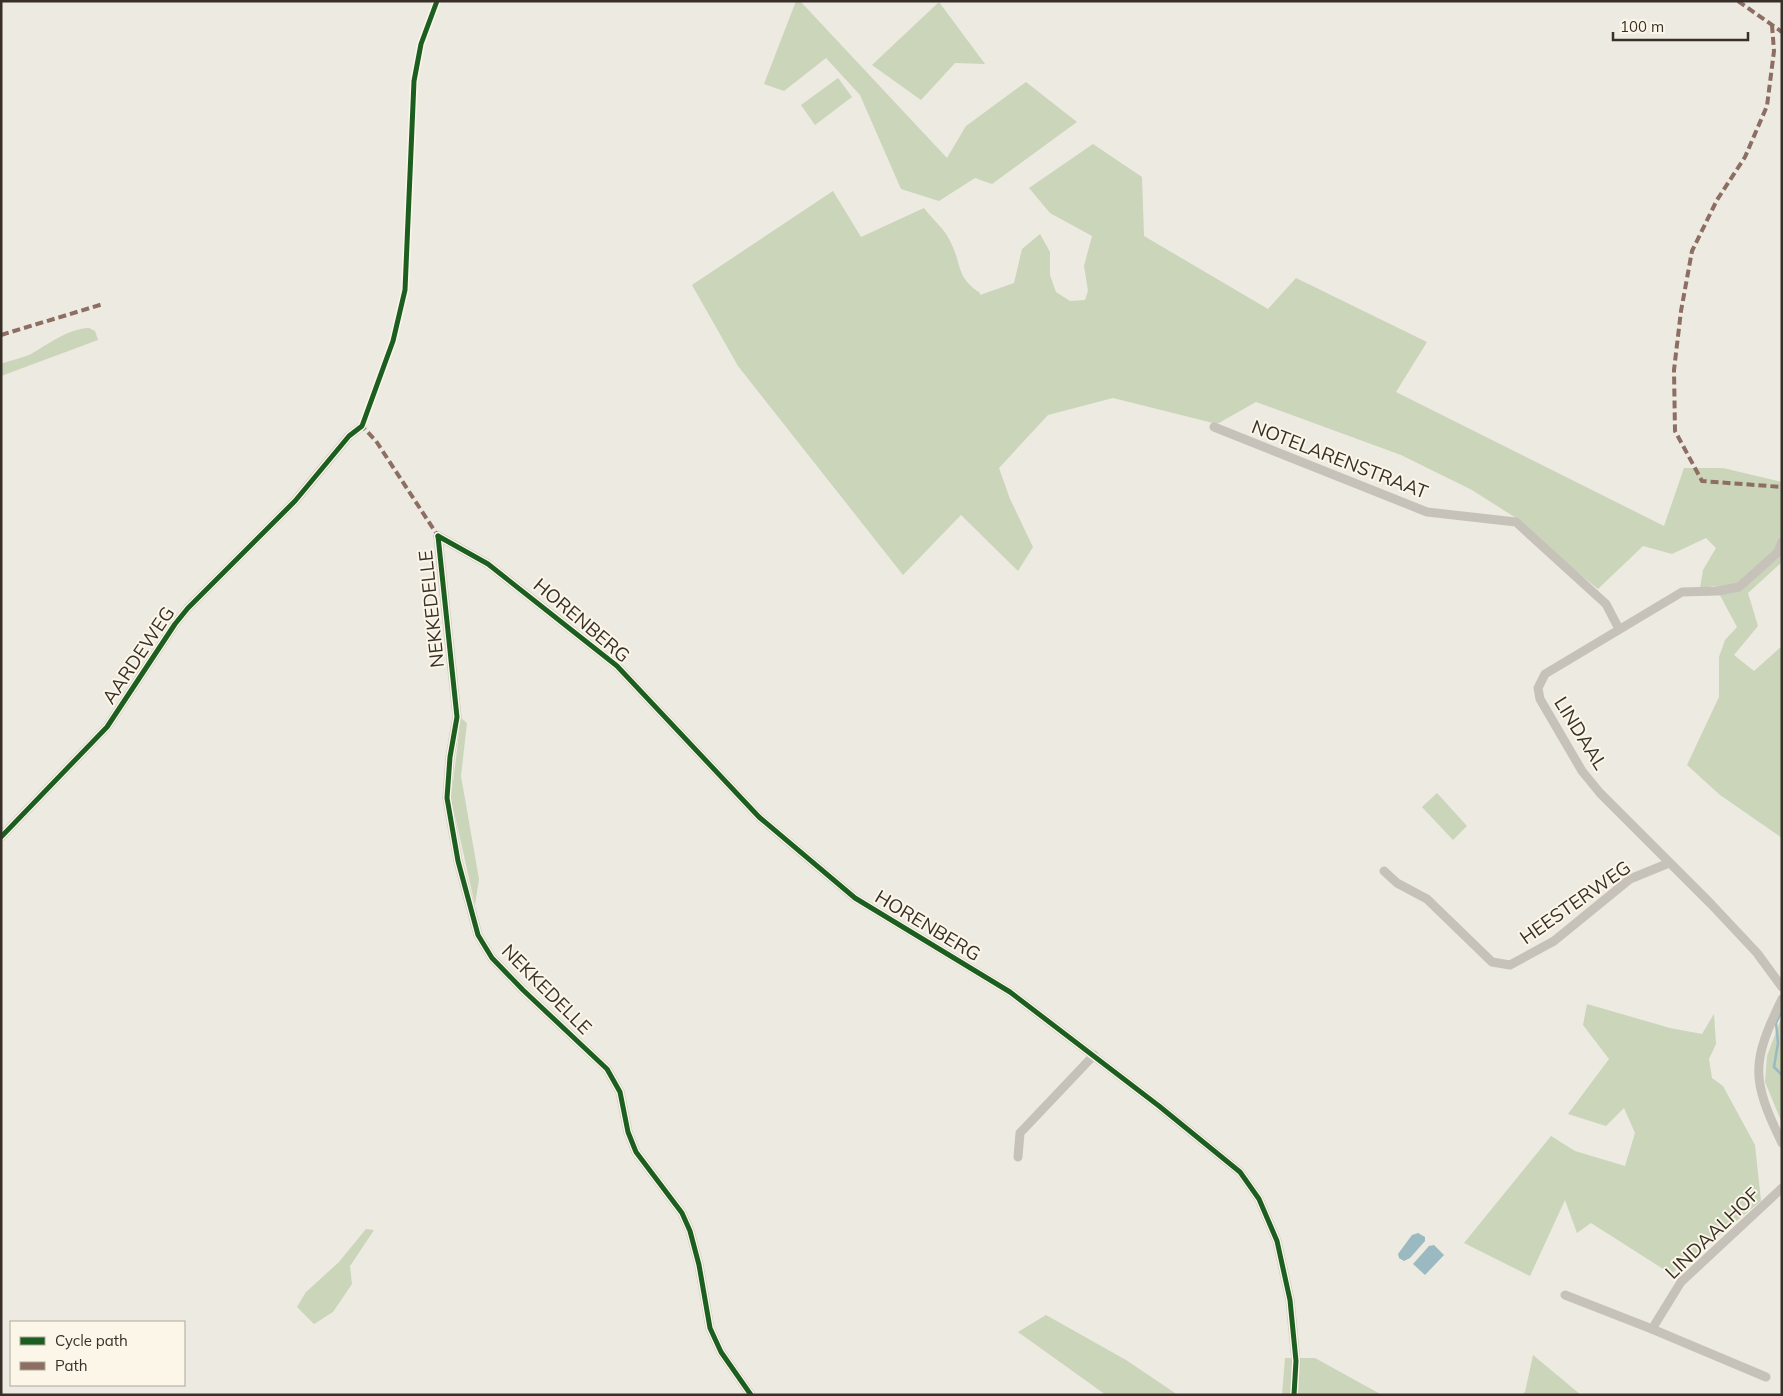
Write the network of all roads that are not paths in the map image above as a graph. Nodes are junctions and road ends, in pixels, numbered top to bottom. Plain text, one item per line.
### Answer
1 (362, 426) dead end
2 (1214, 427) dead end
3 (438, 536) joint
4 (1782, 542) edge
5 (1619, 629) junction
6 (1, 837) edge
7 (1669, 863) junction
8 (1384, 871) dead end
9 (1782, 987) edge
10 (1782, 999) edge
11 (1094, 1055) junction
12 (1782, 1143) edge
13 (1018, 1157) dead end
14 (1782, 1188) edge
15 (1565, 1295) dead end
16 (1652, 1329) junction
17 (1766, 1377) dead end
18 (751, 1395) edge
19 (1294, 1395) edge

1 - 6 street, AARDEWEG
2 - 5 street, NOTELARENSTRAAT
3 - 11 street, HORENBERG
3 - 18 street, NEKKEDELLE
4 - 5 street, LINDAAL
5 - 7 street, LINDAAL
7 - 8 street, HEESTERWEG
7 - 9 street, LINDAAL
10 - 12 street
11 - 13 street
11 - 19 street, HORENBERG
14 - 16 street, LINDAALHOF
15 - 16 street
16 - 17 street

